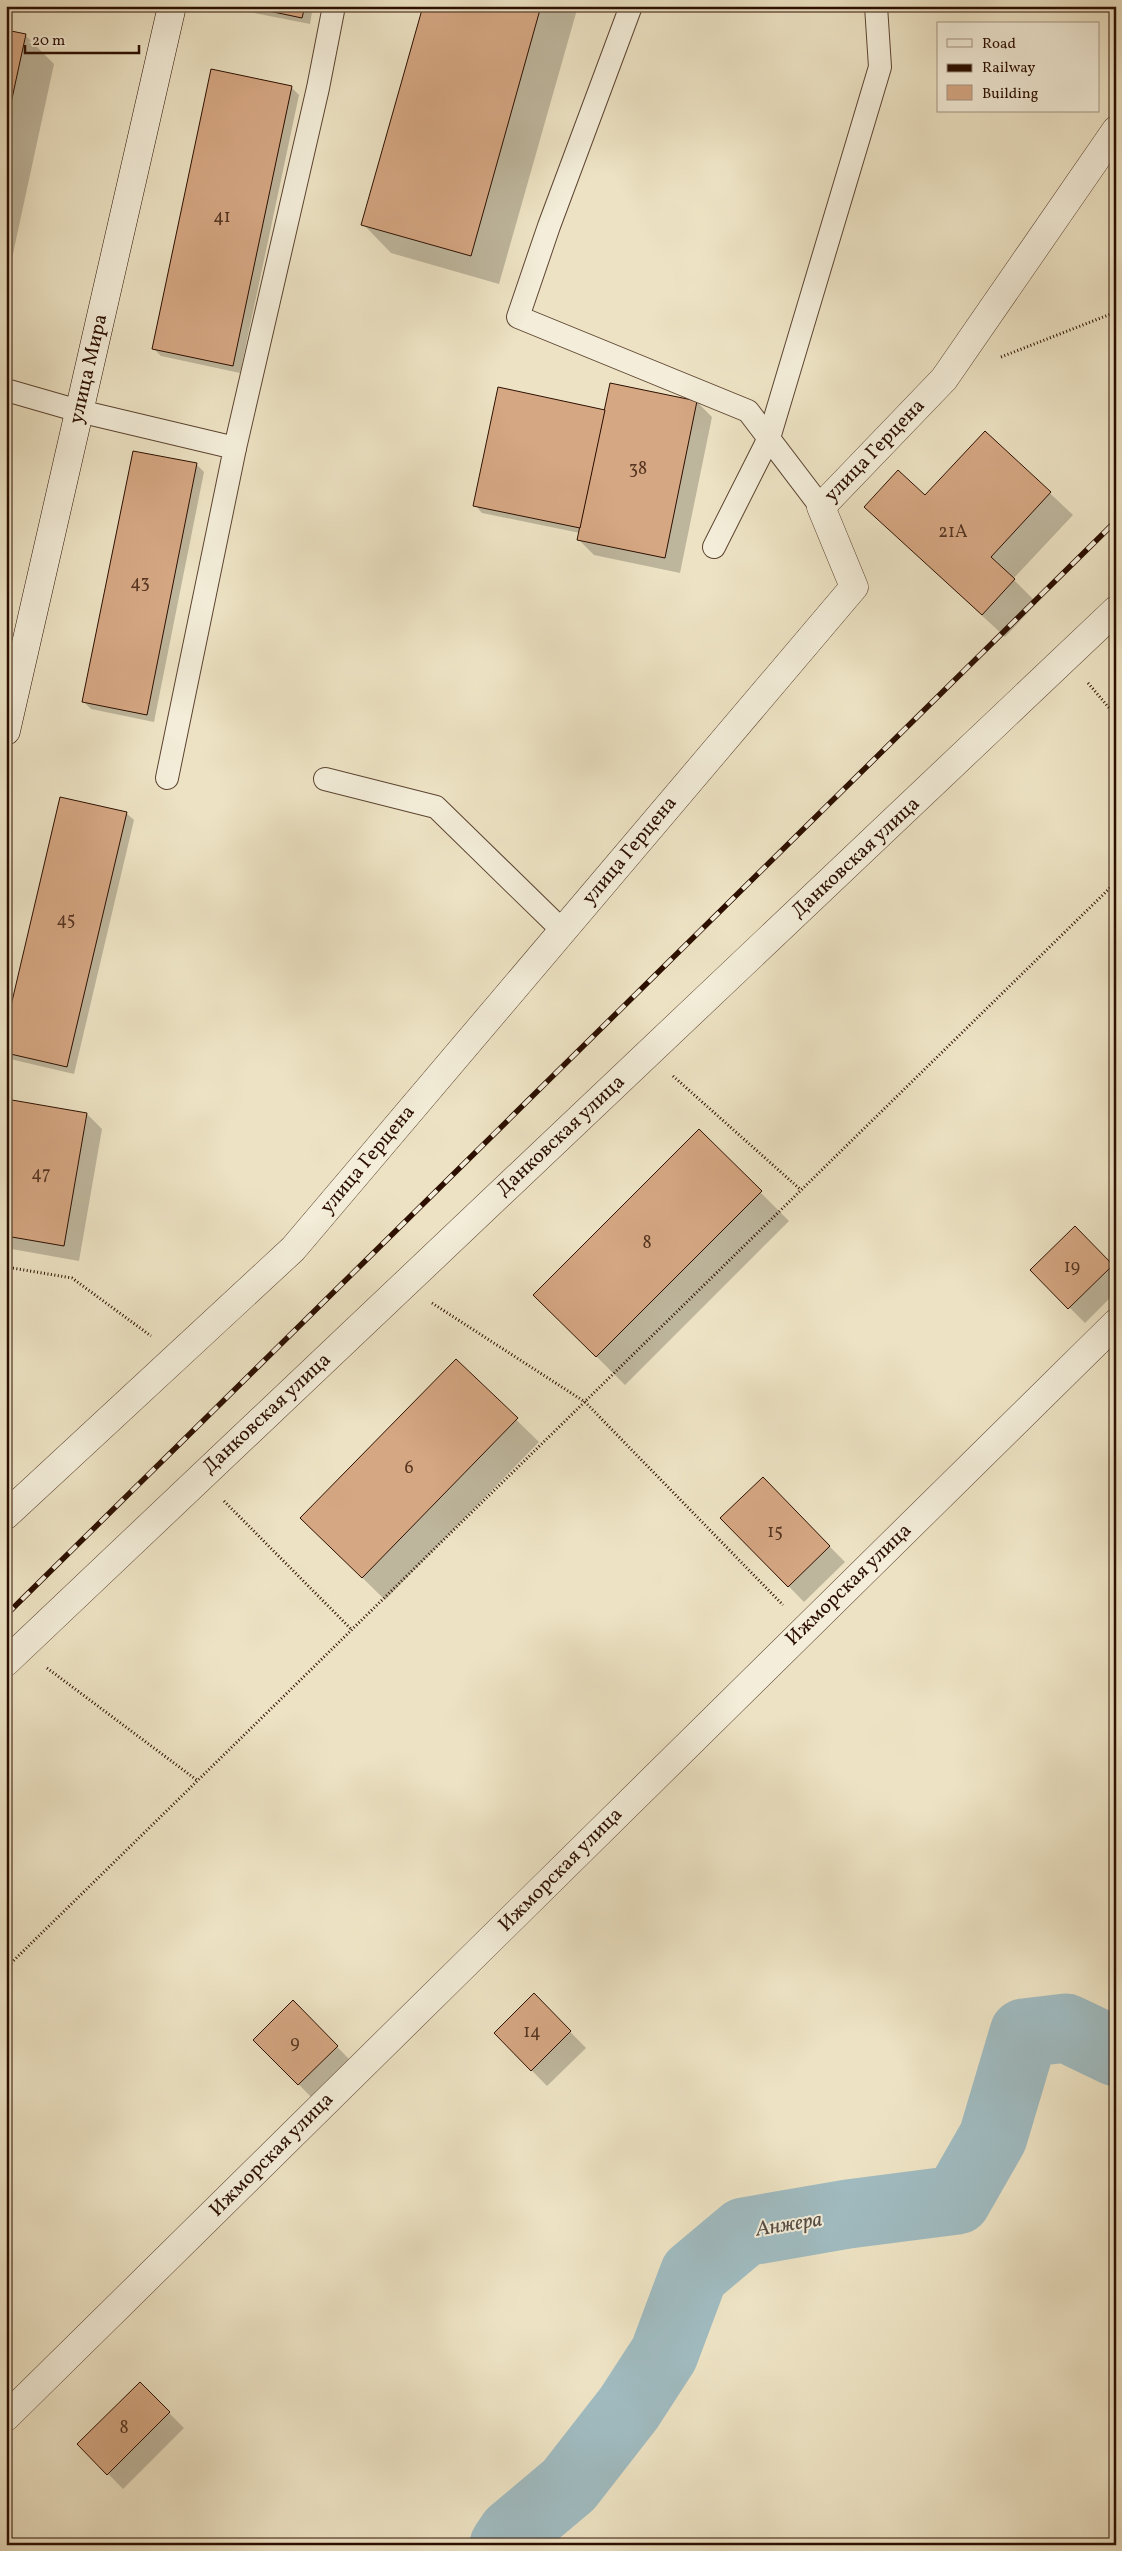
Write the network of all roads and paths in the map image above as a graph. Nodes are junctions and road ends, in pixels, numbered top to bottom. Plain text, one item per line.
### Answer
1 (172, 6) edge
2 (334, 6) edge
3 (632, 6) edge
4 (876, 6) edge
5 (1116, 130) edge
6 (1116, 312) edge
7 (999, 358) dead end
8 (6, 390) edge
9 (79, 411) junction
10 (769, 438) junction
11 (235, 448) junction
12 (821, 507) junction
13 (714, 547) dead end
14 (1116, 610) edge
15 (1067, 657) junction
16 (1116, 716) edge
17 (6, 731) edge
18 (167, 778) dead end
19 (326, 780) dead end
20 (1116, 882) edge
21 (563, 931) junction
22 (648, 1054) junction
23 (801, 1190) junction
24 (6, 1267) edge
25 (404, 1285) junction
26 (1116, 1323) edge
27 (178, 1355) junction
28 (585, 1402) junction
29 (200, 1477) junction
30 (6, 1515) edge
31 (805, 1628) junction
32 (352, 1630) junction
33 (13, 1655) edge
34 (198, 1781) junction
35 (6, 1968) edge
36 (6, 2417) edge

1 - 9 street, улица Мира
2 - 11 lane
3 - 10 lane
4 - 10 lane
5 - 12 street, улица Герцена
6 - 7 path
8 - 9 lane
9 - 11 lane
9 - 17 street, улица Мира
10 - 12 lane
10 - 13 lane
11 - 18 lane
12 - 21 street, улица Герцена
14 - 15 street, Данковская улица
15 - 16 path
15 - 22 street, Данковская улица
19 - 21 lane
20 - 23 path
21 - 27 street, улица Герцена
22 - 23 path
22 - 25 street, Данковская улица
23 - 28 path
24 - 27 path
25 - 28 path
25 - 29 street, Данковская улица
26 - 31 street, Ижморская улица
27 - 30 street, улица Герцена
28 - 31 path
28 - 32 path
29 - 32 path
29 - 33 street, Данковская улица
31 - 36 street, Ижморская улица
32 - 34 path
33 - 34 path
34 - 35 path

